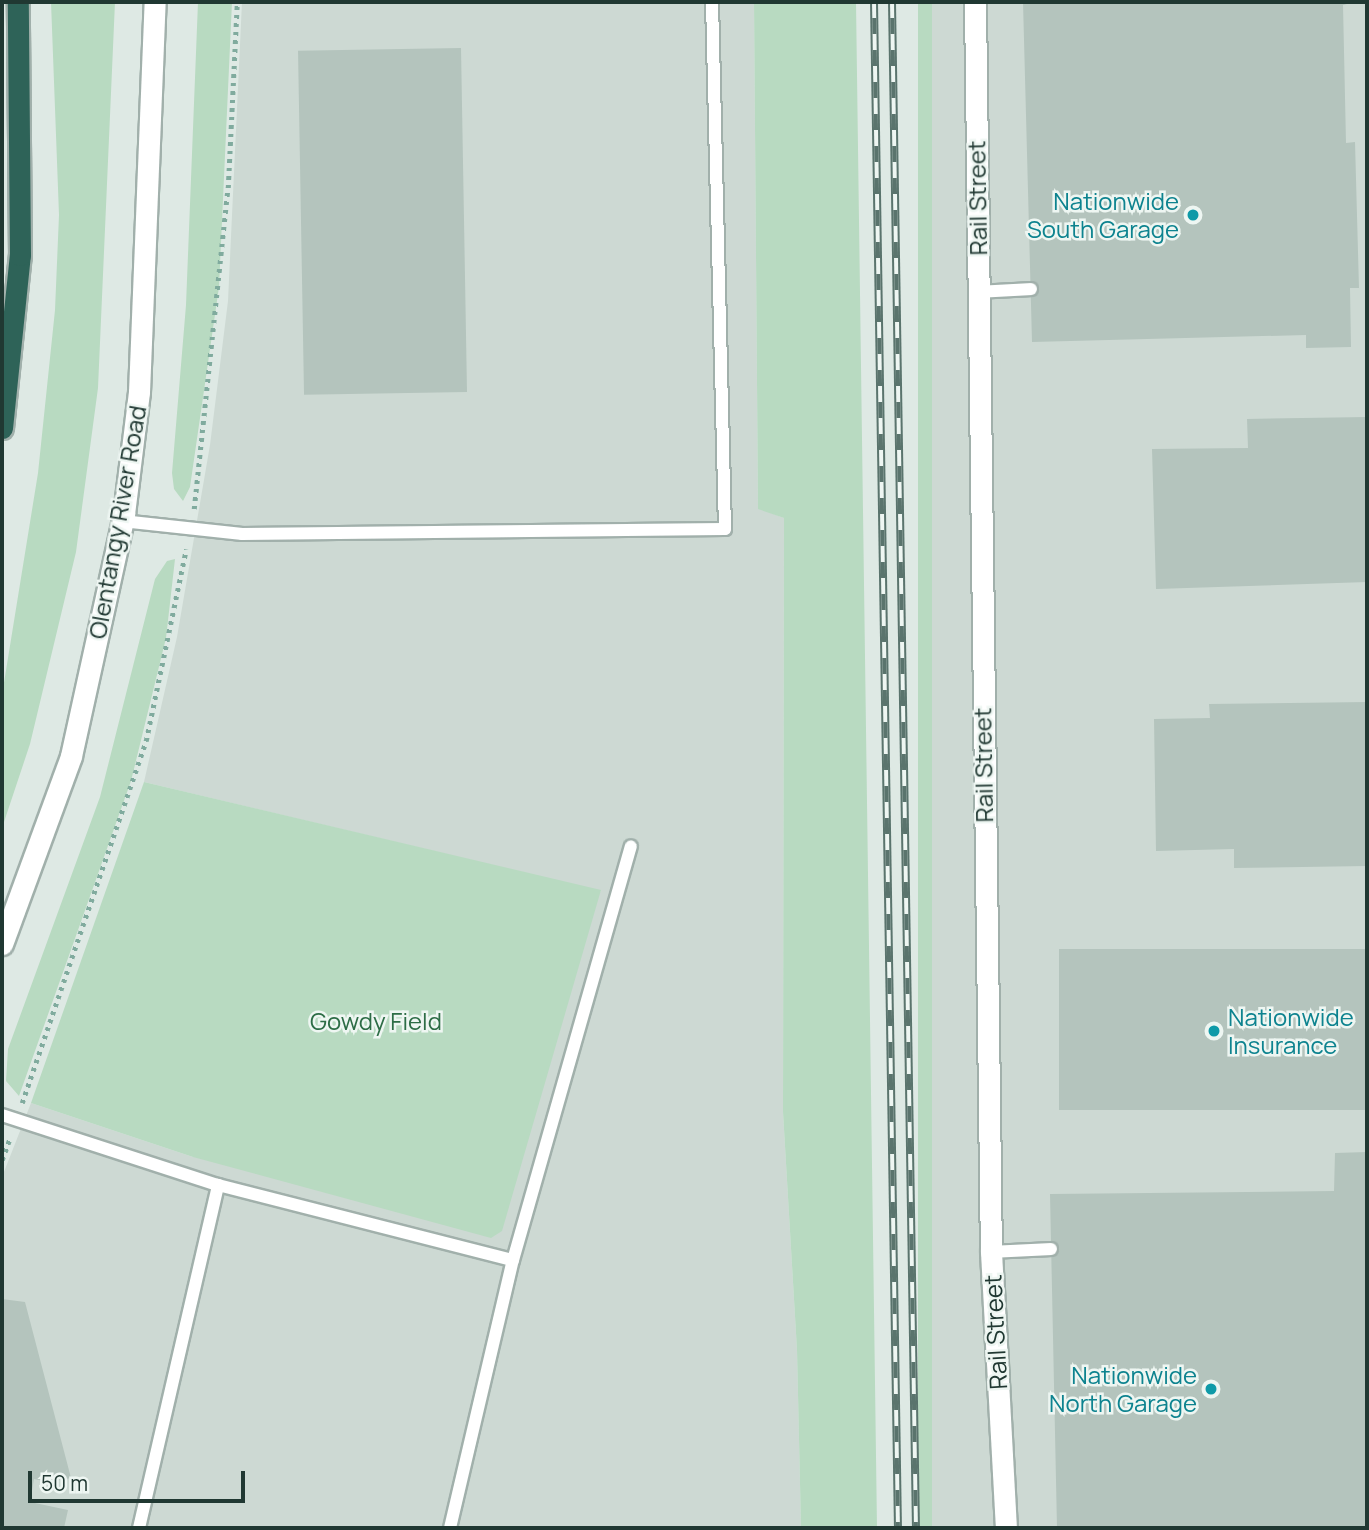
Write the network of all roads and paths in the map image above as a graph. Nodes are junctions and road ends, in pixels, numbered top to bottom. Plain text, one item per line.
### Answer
1 (18, 2) edge
2 (155, 2) edge
3 (237, 2) edge
4 (712, 2) edge
5 (975, 2) edge
6 (1031, 289) dead end
7 (978, 292) junction
8 (2, 428) edge
9 (122, 521) junction
10 (190, 529) junction
11 (631, 847) dead end
12 (2, 944) edge
13 (2, 1115) edge
14 (16, 1120) junction
15 (2, 1160) edge
16 (218, 1185) junction
17 (1051, 1249) dead end
18 (990, 1252) junction
19 (513, 1260) junction
20 (138, 1528) edge
21 (450, 1528) edge
22 (1006, 1528) edge

1 - 8 highway
2 - 9 street, Olentangy River Road
3 - 10 path
4 - 10 lane
5 - 7 street, Rail Street
6 - 7 lane
7 - 18 street, Rail Street
9 - 10 lane
9 - 12 street, Olentangy River Road
10 - 14 path
11 - 19 lane
13 - 14 lane
14 - 15 path
14 - 16 lane
16 - 19 lane
16 - 20 lane
17 - 18 lane
18 - 22 street, Rail Street
19 - 21 lane

